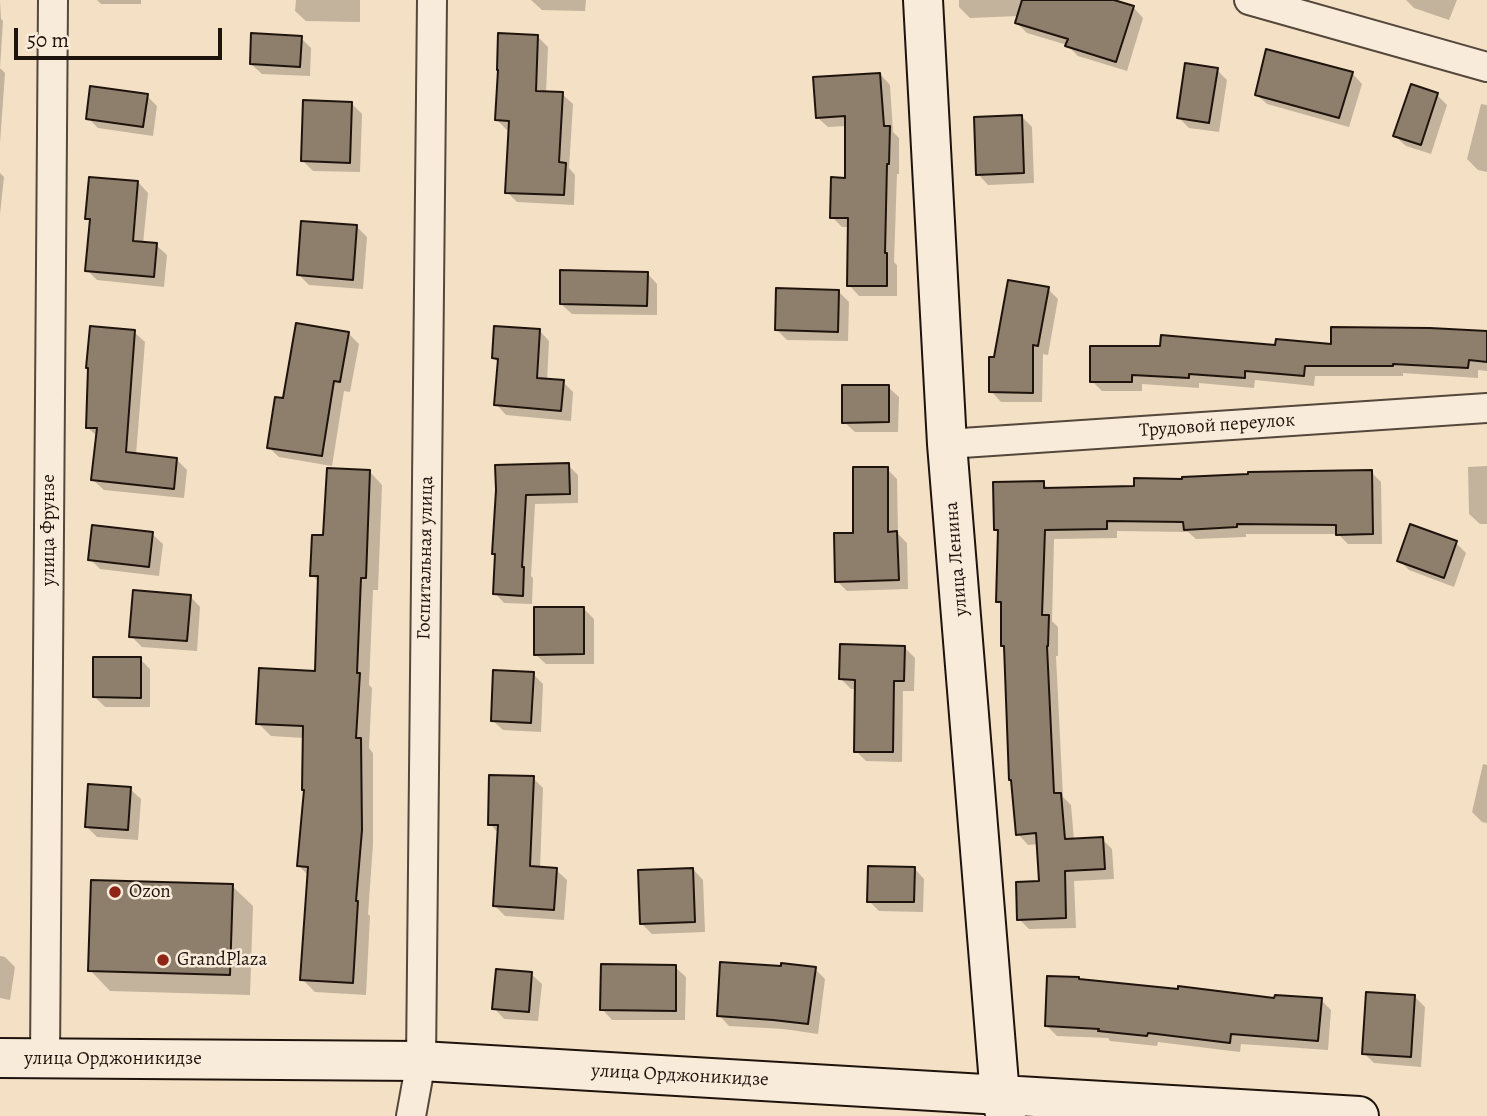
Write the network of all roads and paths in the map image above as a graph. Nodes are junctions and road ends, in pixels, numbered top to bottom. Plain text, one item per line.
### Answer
1 (53, 0) edge
2 (432, 0) edge
3 (923, 0) edge
4 (1249, 0) edge
5 (1487, 67) edge
6 (1487, 408) edge
7 (947, 444) junction
8 (0, 1058) edge
9 (46, 1059) junction
10 (421, 1061) junction
11 (1003, 1106) edge
12 (411, 1116) edge
13 (1359, 1116) edge

1 - 9 street, улица Фрунзе
2 - 10 street, Госпитальная улица
3 - 7 street, улица Ленина
4 - 5 street
6 - 7 street, Трудовой переулок
7 - 11 street, улица Ленина
8 - 9 street, улица Орджоникидзе
9 - 10 street, улица Орджоникидзе
10 - 11 street, улица Орджоникидзе
10 - 12 street, Госпитальная улица
11 - 13 street, улица Орджоникидзе

